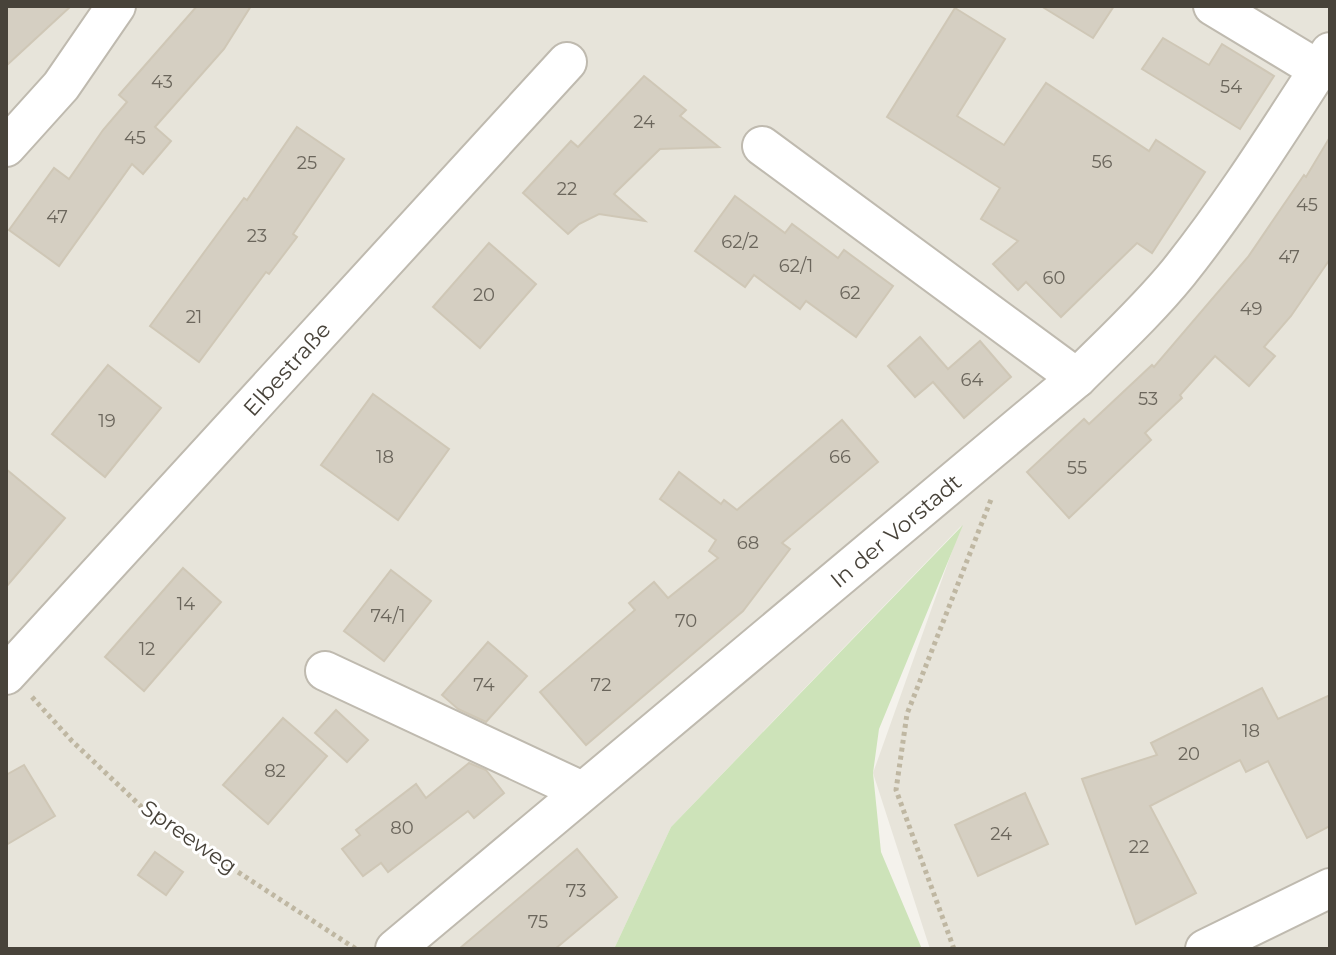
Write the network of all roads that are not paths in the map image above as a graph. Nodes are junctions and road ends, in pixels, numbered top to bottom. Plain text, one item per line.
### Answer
1 (116, 6) edge
2 (1213, 6) edge
3 (1324, 61) edge
4 (567, 62) dead end
5 (762, 146) dead end
6 (6, 147) edge
7 (1077, 378) junction
8 (325, 671) dead end
9 (7, 673) edge
10 (582, 791) junction
11 (1330, 888) edge
12 (395, 949) edge
13 (1205, 949) edge

1 - 6 street
2 - 3 street
3 - 7 street, In der Vorstadt
4 - 9 street, Elbestraße
5 - 7 street
7 - 10 street, In der Vorstadt
8 - 10 street
10 - 12 street, In der Vorstadt
11 - 13 street

